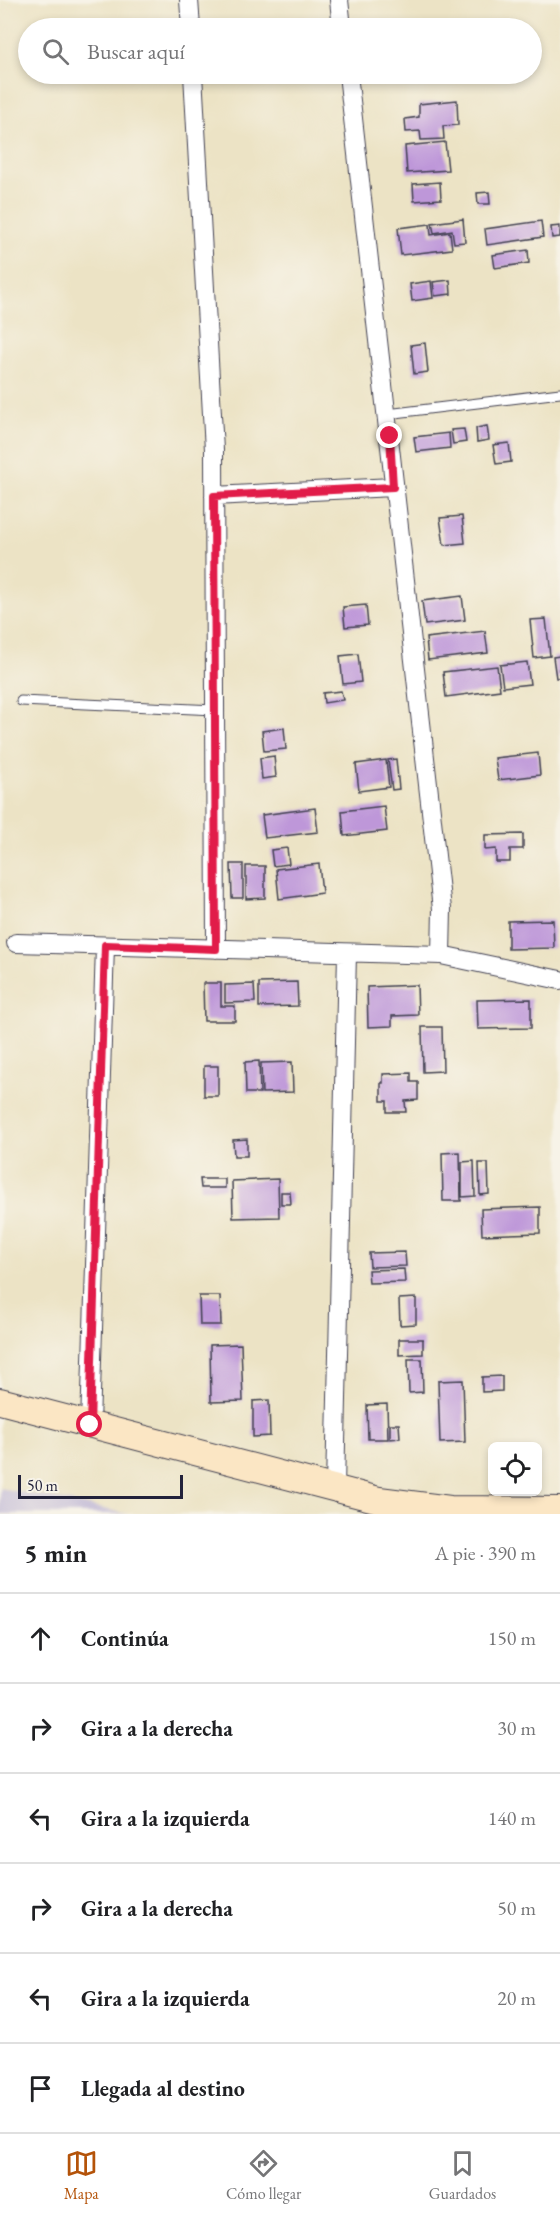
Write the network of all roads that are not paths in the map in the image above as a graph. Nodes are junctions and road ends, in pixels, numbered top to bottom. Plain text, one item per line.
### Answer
1 (189, 0) edge
2 (339, 0) edge
3 (190, 18) edge
4 (341, 18) edge
5 (194, 84) edge
6 (349, 84) edge
7 (560, 393) edge
8 (387, 414) junction
9 (393, 487) junction
10 (214, 496) junction
11 (21, 701) dead end
12 (215, 710) junction
13 (16, 943) dead end
14 (105, 945) junction
15 (216, 949) junction
16 (346, 953) junction
17 (441, 955) junction
18 (560, 981) edge
19 (0, 1401) edge
20 (90, 1425) junction
21 (335, 1488) junction
22 (560, 1510) edge

1 - 3 street
2 - 4 street
5 - 10 street
6 - 8 street
7 - 8 lane
8 - 9 street
9 - 10 street
9 - 17 street
10 - 12 street
11 - 12 lane
12 - 15 street
13 - 14 street
14 - 15 street
14 - 20 street
15 - 16 street
16 - 17 street
16 - 21 street
17 - 18 street
19 - 20 street
20 - 21 street
21 - 22 street

